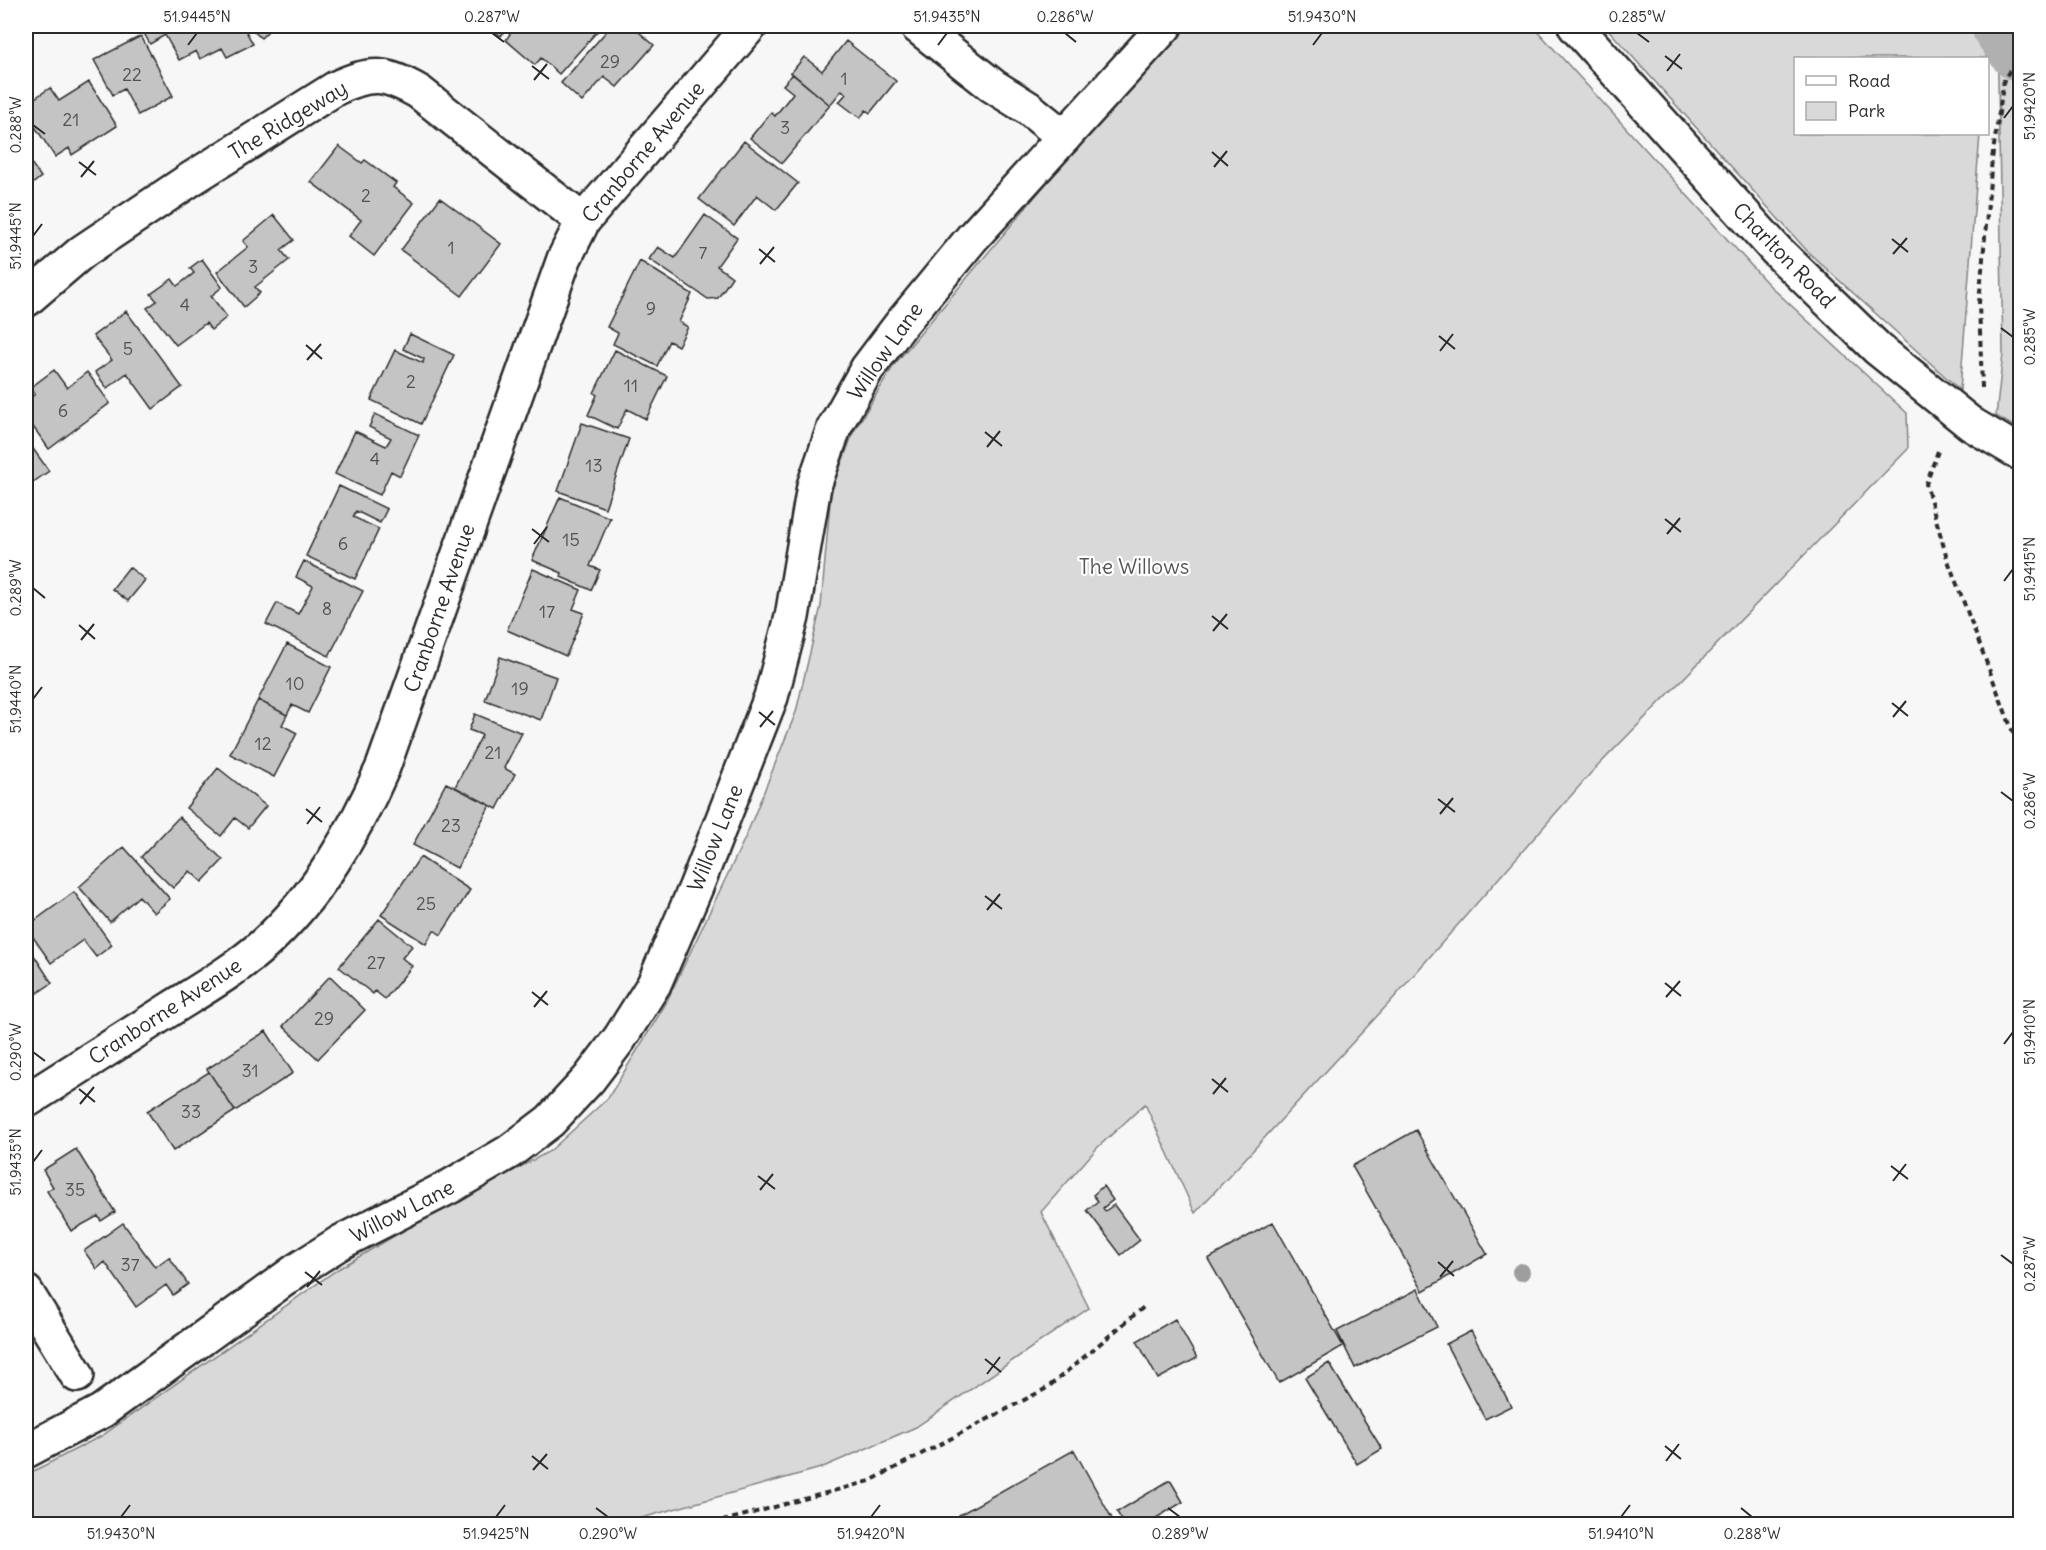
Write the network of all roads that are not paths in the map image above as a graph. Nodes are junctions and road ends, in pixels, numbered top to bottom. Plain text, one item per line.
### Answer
1 (750, 26) edge
2 (917, 26) edge
3 (1165, 26) edge
4 (1575, 26) edge
5 (1064, 137) junction
6 (583, 221) junction
7 (26, 300) edge
8 (2020, 453) edge
9 (26, 1101) edge
10 (26, 1292) edge
11 (77, 1375) dead end
12 (26, 1451) edge

1 - 6 street, Cranborne Avenue
2 - 5 street
3 - 5 street, Willow Lane
4 - 8 street, Charlton Road
5 - 12 street, Willow Lane
6 - 7 street, The Ridgeway
6 - 9 street, Cranborne Avenue
10 - 11 street

